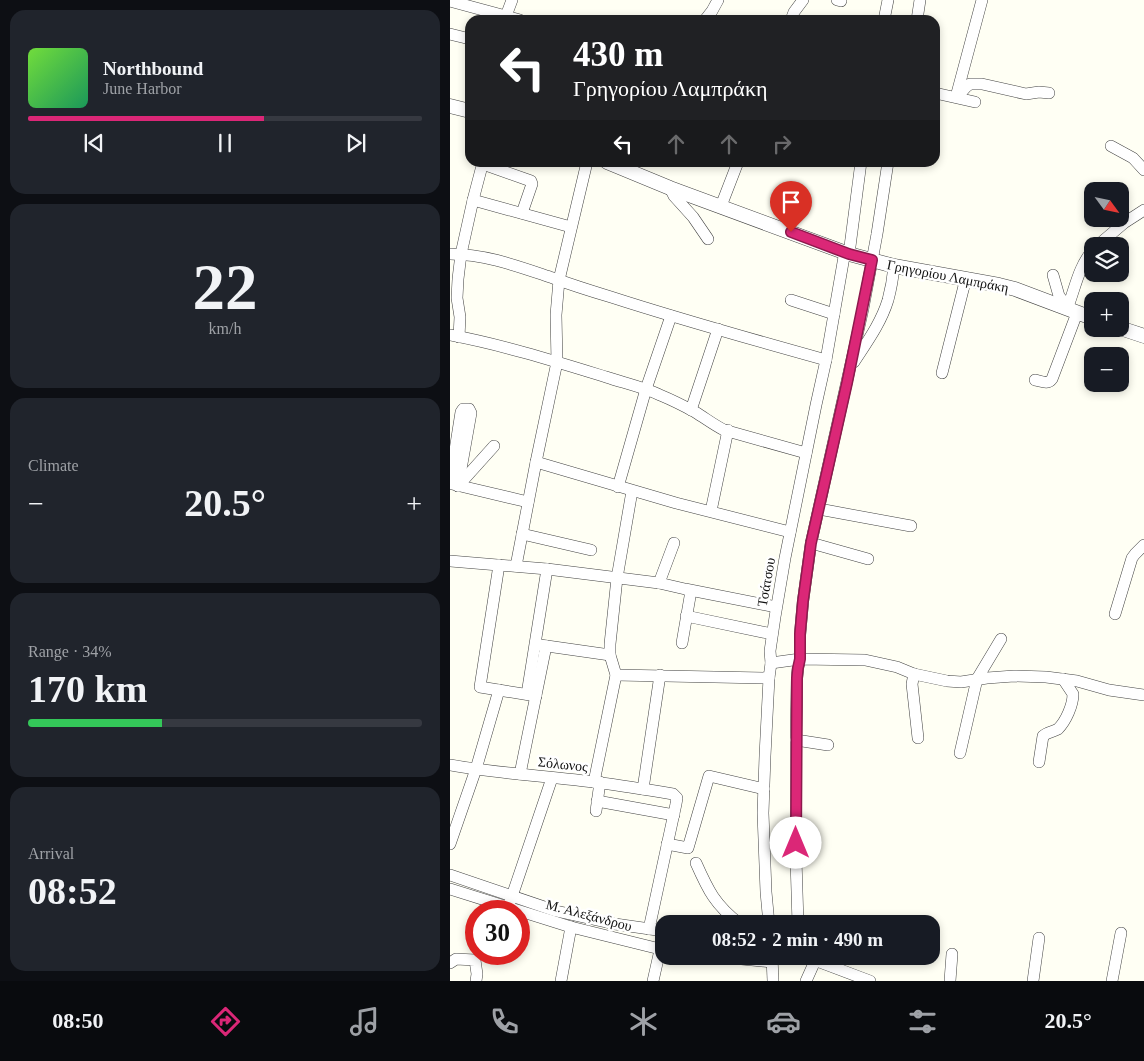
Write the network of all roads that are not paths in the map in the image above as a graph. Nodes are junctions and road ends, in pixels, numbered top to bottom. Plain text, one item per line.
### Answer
1 (512, 0) edge
2 (718, 0) edge
3 (803, 0) edge
4 (888, 0) edge
5 (920, 0) edge
6 (982, 0) edge
7 (450, 1) edge
8 (502, 15) edge
9 (506, 15) edge
10 (709, 15) edge
11 (793, 15) edge
12 (885, 15) edge
13 (918, 15) edge
14 (450, 34) edge
15 (465, 38) edge
16 (1049, 93) dead end
17 (940, 94) edge
18 (956, 97) junction
19 (975, 102) dead end
20 (450, 106) edge
21 (465, 110) edge
22 (1111, 146) dead end
23 (482, 167) edge
24 (494, 167) edge
25 (586, 167) edge
26 (619, 167) edge
27 (736, 167) edge
28 (859, 167) edge
29 (887, 167) edge
30 (1144, 170) edge
31 (670, 188) junction
32 (473, 200) junction
33 (721, 206) junction
34 (1144, 210) edge
35 (522, 213) junction
36 (571, 227) junction
37 (1108, 237) edge
38 (708, 238) dead end
39 (847, 253) junction
40 (456, 254) edge
41 (872, 260) junction
42 (1084, 262) edge
43 (894, 266) junction
44 (1053, 275) dead end
45 (966, 278) junction
46 (560, 280) junction
47 (450, 290) edge
48 (791, 300) dead end
49 (458, 307) junction
50 (1070, 310) junction
51 (834, 314) junction
52 (1084, 315) edge
53 (670, 316) junction
54 (718, 330) junction
55 (1129, 331) edge
56 (454, 336) edge
57 (1144, 336) edge
58 (826, 360) junction
59 (558, 362) junction
60 (850, 366) junction
61 (942, 373) dead end
62 (1035, 380) dead end
63 (646, 390) junction
64 (691, 410) junction
65 (728, 430) junction
66 (494, 446) dead end
67 (806, 452) junction
68 (536, 462) junction
69 (453, 484) edge
70 (618, 487) junction
71 (632, 491) junction
72 (528, 502) junction
73 (819, 509) junction
74 (711, 511) junction
75 (911, 526) dead end
76 (790, 532) junction
77 (522, 534) junction
78 (674, 543) dead end
79 (811, 543) junction
80 (1144, 545) edge
81 (592, 550) dead end
82 (868, 559) dead end
83 (450, 561) edge
84 (499, 565) junction
85 (516, 566) junction
86 (547, 569) junction
87 (616, 578) junction
88 (660, 583) junction
89 (691, 591) junction
90 (776, 607) junction
91 (1115, 614) dead end
92 (686, 616) junction
93 (772, 634) junction
94 (1001, 639) dead end
95 (682, 643) dead end
96 (540, 645) junction
97 (610, 655) junction
98 (800, 659) junction
99 (771, 664) junction
100 (914, 674) junction
101 (616, 675) junction
102 (660, 675) junction
103 (769, 678) junction
104 (977, 679) junction
105 (1063, 680) junction
106 (499, 690) junction
107 (532, 695) junction
108 (1144, 695) edge
109 (918, 738) dead end
110 (796, 740) junction
111 (828, 745) dead end
112 (960, 753) dead end
113 (1039, 762) dead end
114 (450, 765) edge
115 (476, 770) junction
116 (520, 774) junction
117 (552, 778) junction
118 (597, 782) junction
119 (643, 789) junction
120 (764, 789) junction
121 (674, 815) junction
122 (450, 844) edge
123 (667, 844) junction
124 (696, 863) dead end
125 (450, 875) edge
126 (450, 889) edge
127 (501, 900) edge
128 (506, 900) edge
129 (511, 900) edge
130 (530, 906) edge
131 (530, 910) edge
132 (729, 915) edge
133 (768, 915) edge
134 (798, 915) edge
135 (572, 928) junction
136 (649, 929) junction
137 (655, 930) edge
138 (1121, 934) dead end
139 (1039, 938) dead end
140 (655, 948) edge
141 (952, 954) dead end
142 (450, 962) edge
143 (658, 965) edge
144 (772, 965) edge
145 (807, 965) edge
146 (811, 965) edge
147 (827, 965) edge
148 (476, 981) edge
149 (561, 981) edge
150 (653, 981) edge
151 (773, 981) edge
152 (806, 981) edge
153 (818, 981) edge
154 (870, 981) edge
155 (950, 981) edge
156 (1033, 981) edge
157 (1112, 981) edge

1 - 9 street
2 - 10 street
3 - 11 street
4 - 12 street
5 - 13 street
6 - 18 street
7 - 8 street
14 - 15 street
16 - 18 street
17 - 18 street
18 - 19 street
20 - 21 street
22 - 30 street
23 - 32 street
24 - 35 street
25 - 36 street
26 - 31 street, Γρηγορίου Λαμπράκη
27 - 33 street
28 - 39 street, Τσάτσου
29 - 41 street
31 - 33 street, Γρηγορίου Λαμπράκη
31 - 38 street
32 - 35 street
32 - 40 street
33 - 39 street, Γρηγορίου Λαμπράκη
34 - 37 street
35 - 36 street
36 - 46 street
39 - 41 street, Γρηγορίου Λαμπράκη
39 - 51 street, Τσάτσου
40 - 46 street
40 - 49 street
41 - 43 street, Γρηγορίου Λαμπράκη
41 - 60 street
42 - 50 street
43 - 45 street, Γρηγορίου Λαμπράκη
43 - 60 street
44 - 50 street
45 - 50 street, Γρηγορίου Λαμπράκη
45 - 61 street
46 - 53 street
46 - 59 street
47 - 49 street
48 - 51 street
49 - 56 street
50 - 52 street, Γρηγορίου Λαμπράκη
50 - 62 street
51 - 58 street, Τσάτσου
53 - 54 street
53 - 63 street
54 - 58 street
54 - 64 street
55 - 57 street
56 - 59 street
58 - 67 street, Τσάτσου
59 - 63 street
59 - 68 street
60 - 73 street
63 - 64 street
63 - 70 street
64 - 65 street
65 - 67 street
65 - 74 street
66 - 69 street
67 - 76 street, Τσάτσου
68 - 70 street
68 - 72 street
69 - 69 street
69 - 72 street
70 - 71 street
71 - 74 street
71 - 87 street
72 - 77 street
73 - 75 street
73 - 79 street
74 - 76 street
76 - 90 street, Τσάτσου
77 - 81 street
77 - 85 street
78 - 88 street
79 - 82 street
79 - 98 street
80 - 91 street
83 - 84 street
84 - 85 street
84 - 106 street
85 - 86 street
86 - 87 street
86 - 96 street
87 - 88 street
87 - 97 street
88 - 89 street
89 - 90 street
89 - 92 street
90 - 93 street, Τσάτσου
92 - 93 street
92 - 95 street
93 - 99 street, Τσάτσου
94 - 104 street
96 - 97 street
96 - 107 street
97 - 101 street
98 - 99 street
98 - 100 street
98 - 110 street
99 - 103 street, Τσάτσου
100 - 104 street
100 - 109 street
101 - 102 street
101 - 118 street
102 - 103 street
102 - 119 street
103 - 120 street, Τσάτσου
104 - 105 street
104 - 112 street
105 - 108 street
105 - 113 street
106 - 107 street
106 - 115 street
107 - 116 street
110 - 111 street
110 - 134 street
114 - 115 street, Σόλωνος
115 - 116 street, Σόλωνος
115 - 122 street
116 - 117 street, Σόλωνος
117 - 118 street, Σόλωνος
117 - 129 street
118 - 119 street, Σόλωνος
118 - 121 street
119 - 121 street, Σόλωνος
120 - 123 street
120 - 133 street, Τσάτσου
121 - 123 street
123 - 136 street
124 - 132 street
125 - 128 street, Μ. Αλεξάνδρου
126 - 127 street, Μ. Αλεξάνδρου
130 - 136 street, Μ. Αλεξάνδρου
131 - 135 street, Μ. Αλεξάνδρου
135 - 140 street, Μ. Αλεξάνδρου
135 - 149 street
136 - 137 street, Μ. Αλεξάνδρου
138 - 157 street
139 - 156 street
141 - 155 street
142 - 148 street
143 - 150 street
144 - 151 street
145 - 152 street
146 - 153 street
147 - 154 street

